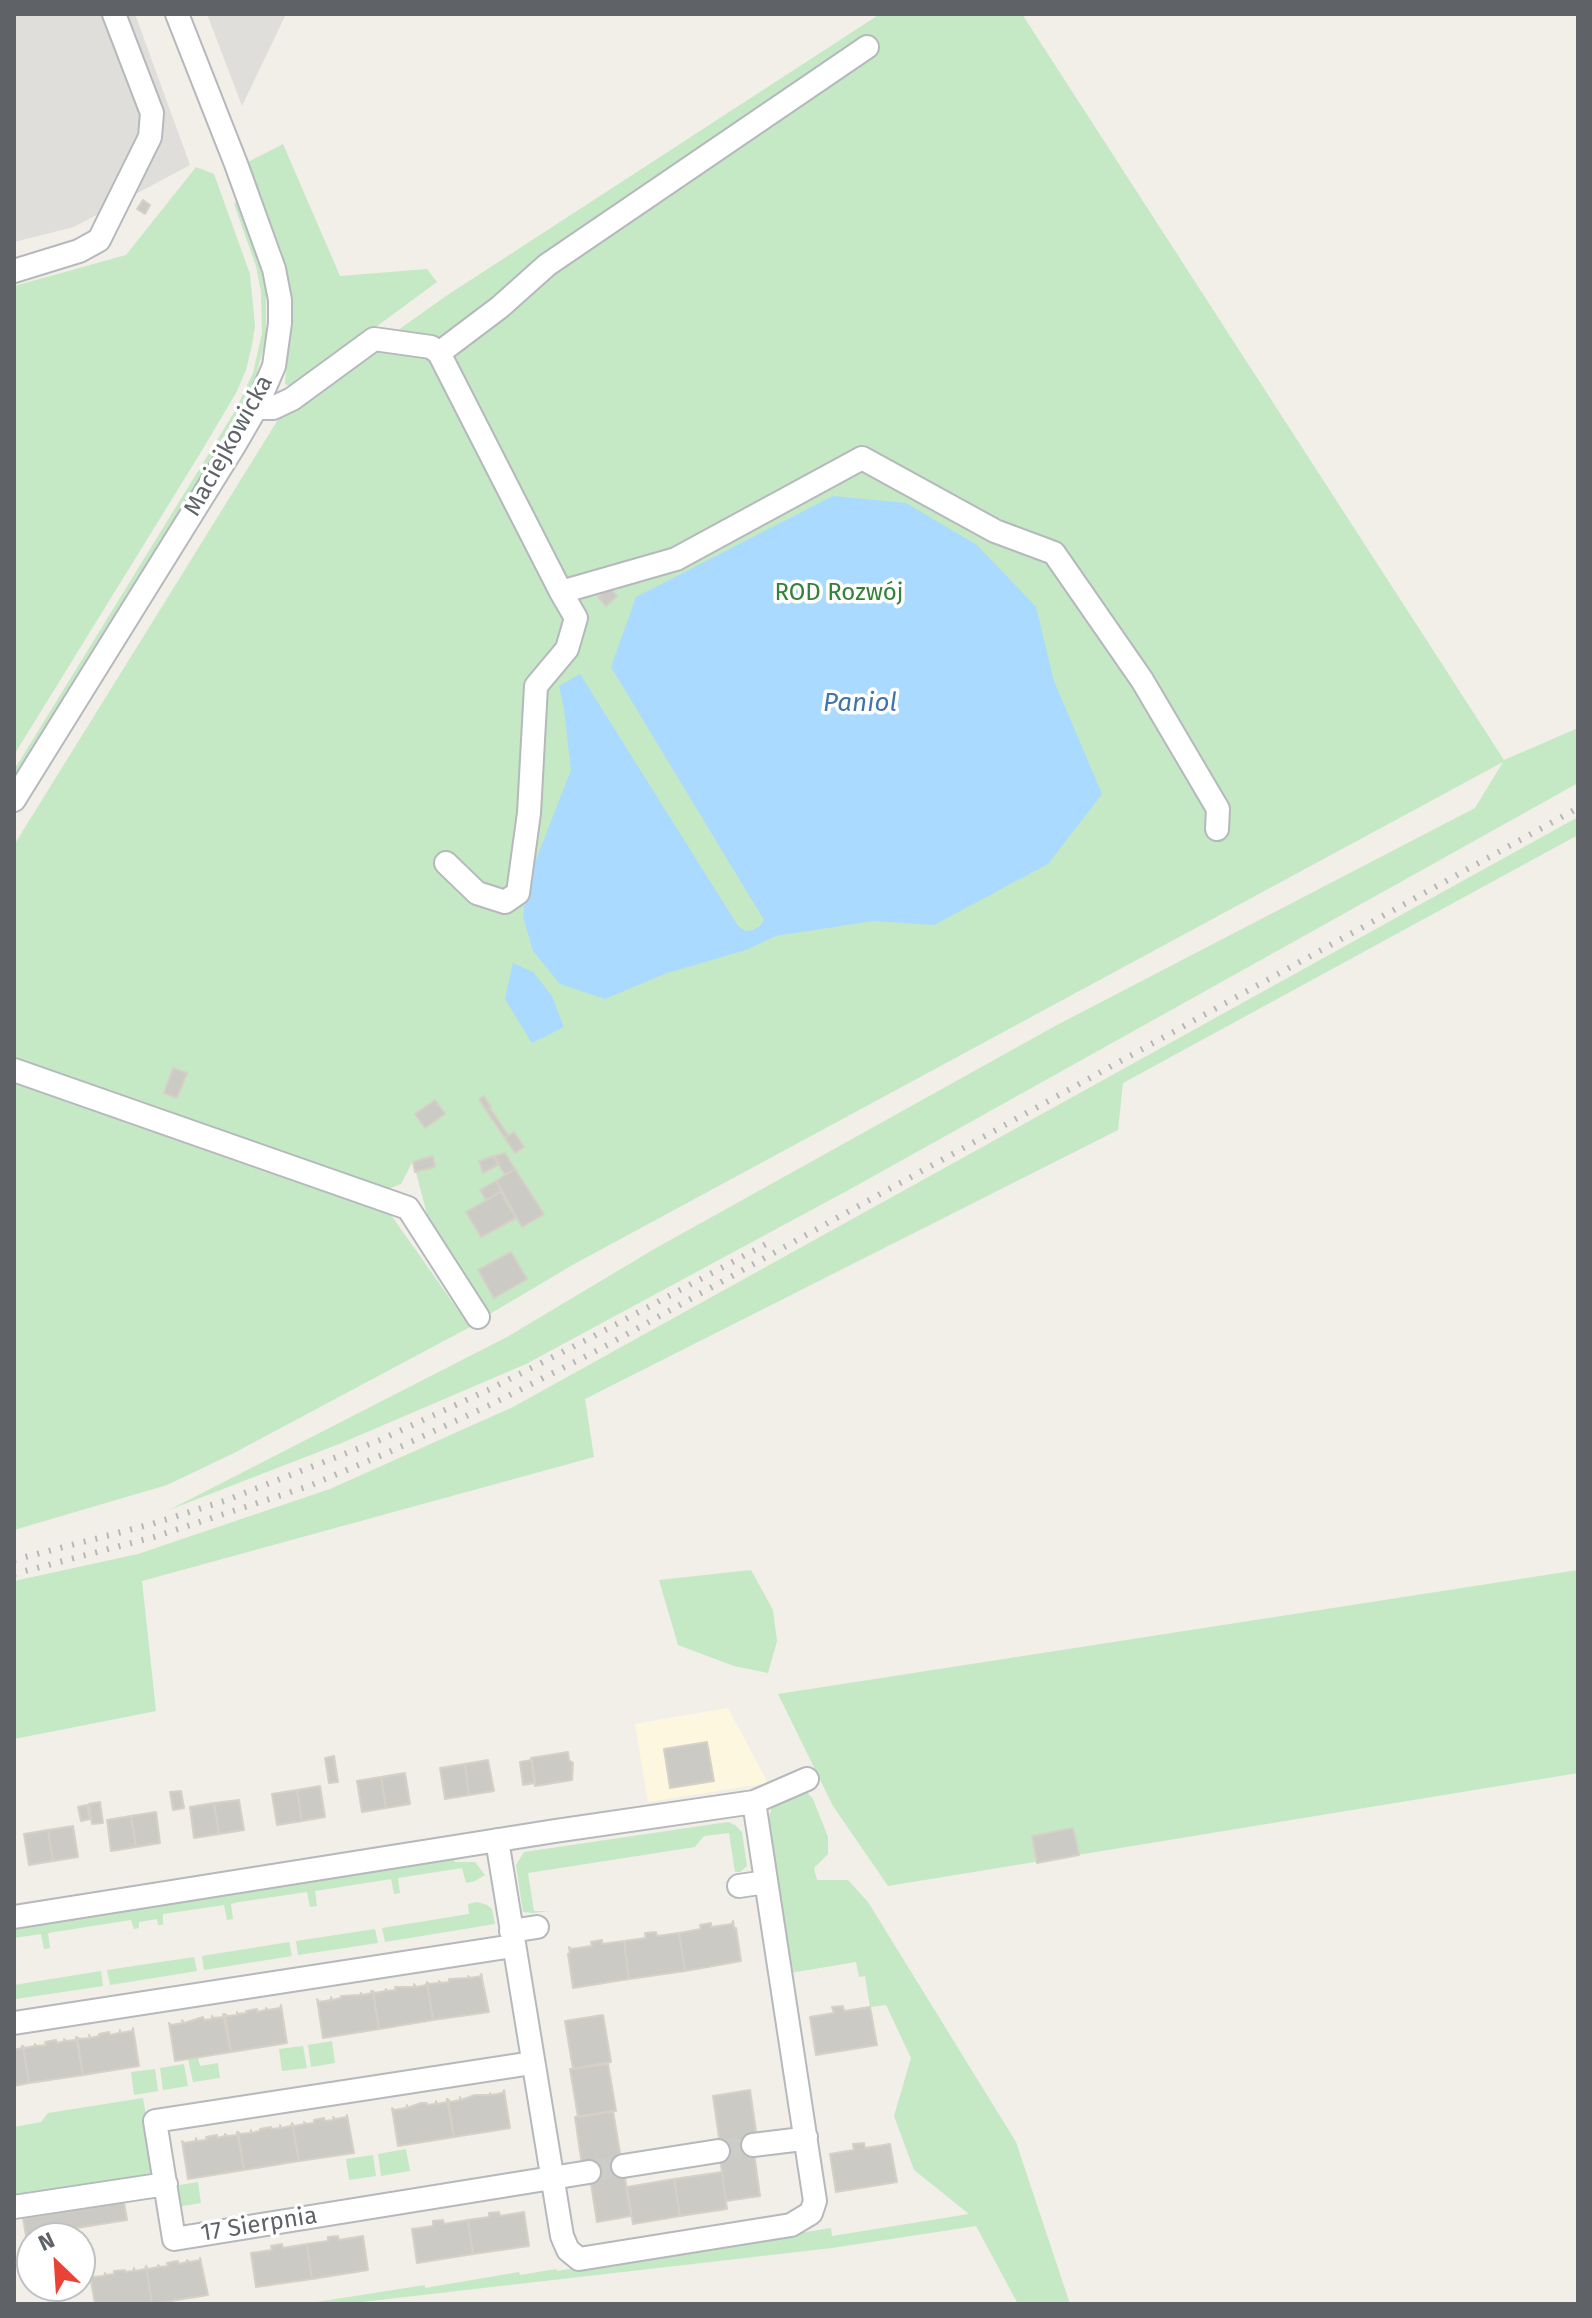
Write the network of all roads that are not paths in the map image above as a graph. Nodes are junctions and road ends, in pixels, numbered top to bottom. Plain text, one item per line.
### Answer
1 (114, 14) edge
2 (177, 14) edge
3 (867, 47) dead end
4 (14, 271) edge
5 (439, 353) junction
6 (256, 408) junction
7 (561, 592) junction
8 (14, 800) edge
9 (1217, 829) dead end
10 (446, 863) dead end
11 (14, 1070) edge
12 (478, 1317) dead end
13 (807, 1779) dead end
14 (754, 1802) junction
15 (497, 1840) junction
16 (766, 1882) junction
17 (739, 1886) dead end
18 (14, 1917) edge
19 (537, 1927) dead end
20 (512, 1938) junction
21 (14, 2023) edge
22 (532, 2063) junction
23 (806, 2137) junction
24 (753, 2145) tunnel mouth
25 (718, 2151) tunnel mouth
26 (623, 2166) tunnel mouth
27 (589, 2172) tunnel mouth
28 (553, 2178) junction
29 (166, 2184) junction
30 (14, 2207) edge

1 - 4 street
2 - 6 street, Maciejkowicka
3 - 5 street
5 - 6 street
5 - 7 street
6 - 8 street, Maciejkowicka
7 - 9 street
7 - 10 street
11 - 12 street
13 - 14 street
14 - 15 street
14 - 16 street
15 - 18 street
15 - 20 street
16 - 17 street
16 - 23 street
19 - 20 street
20 - 21 street
20 - 22 street
22 - 28 street
22 - 29 street, 17 Sierpnia
23 - 24 street
23 - 28 street
25 - 26 street
27 - 28 street
28 - 29 street, 17 Sierpnia
29 - 30 street

